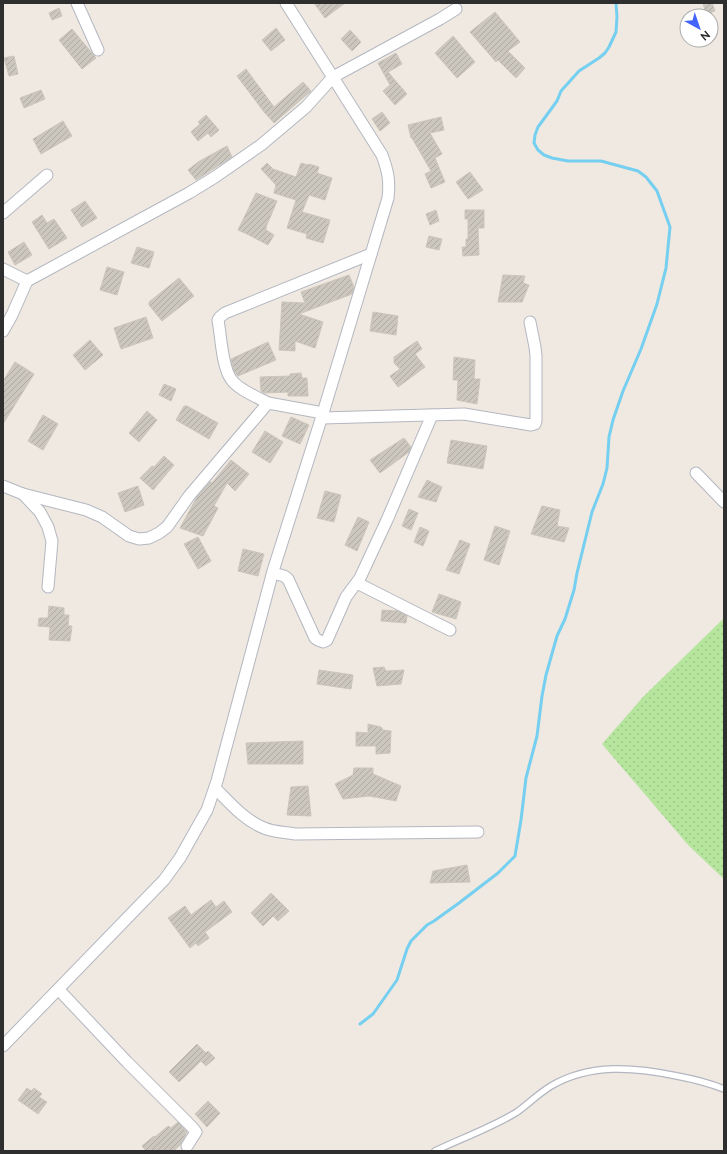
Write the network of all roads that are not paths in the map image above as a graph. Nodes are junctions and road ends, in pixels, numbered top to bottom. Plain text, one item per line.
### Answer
1 (76, 3) edge
2 (286, 3) edge
3 (456, 9) dead end
4 (98, 50) dead end
5 (333, 77) junction
6 (47, 175) dead end
7 (3, 213) edge
8 (371, 254) junction
9 (3, 269) edge
10 (27, 282) junction
11 (530, 322) dead end
12 (3, 330) edge
13 (268, 403) junction
14 (432, 415) junction
15 (323, 416) junction
16 (696, 473) dead end
17 (3, 486) edge
18 (23, 494) junction
19 (724, 502) edge
20 (273, 573) junction
21 (357, 583) junction
22 (48, 587) dead end
23 (450, 630) dead end
24 (214, 788) junction
25 (478, 832) dead end
26 (59, 990) junction
27 (3, 1046) edge
28 (724, 1088) edge
29 (187, 1146) dead end
30 (434, 1151) edge

1 - 4 street
2 - 5 street
3 - 5 street
5 - 8 street
5 - 10 street
6 - 7 street
8 - 13 street
8 - 15 street
9 - 10 street
10 - 12 street
11 - 14 street
13 - 15 street
13 - 18 street
14 - 15 street
14 - 21 street
15 - 20 street
16 - 19 street
17 - 18 street
18 - 22 street
20 - 21 street
20 - 24 street
21 - 23 street
24 - 25 street
24 - 26 street
26 - 27 street
26 - 29 street
28 - 30 lane

